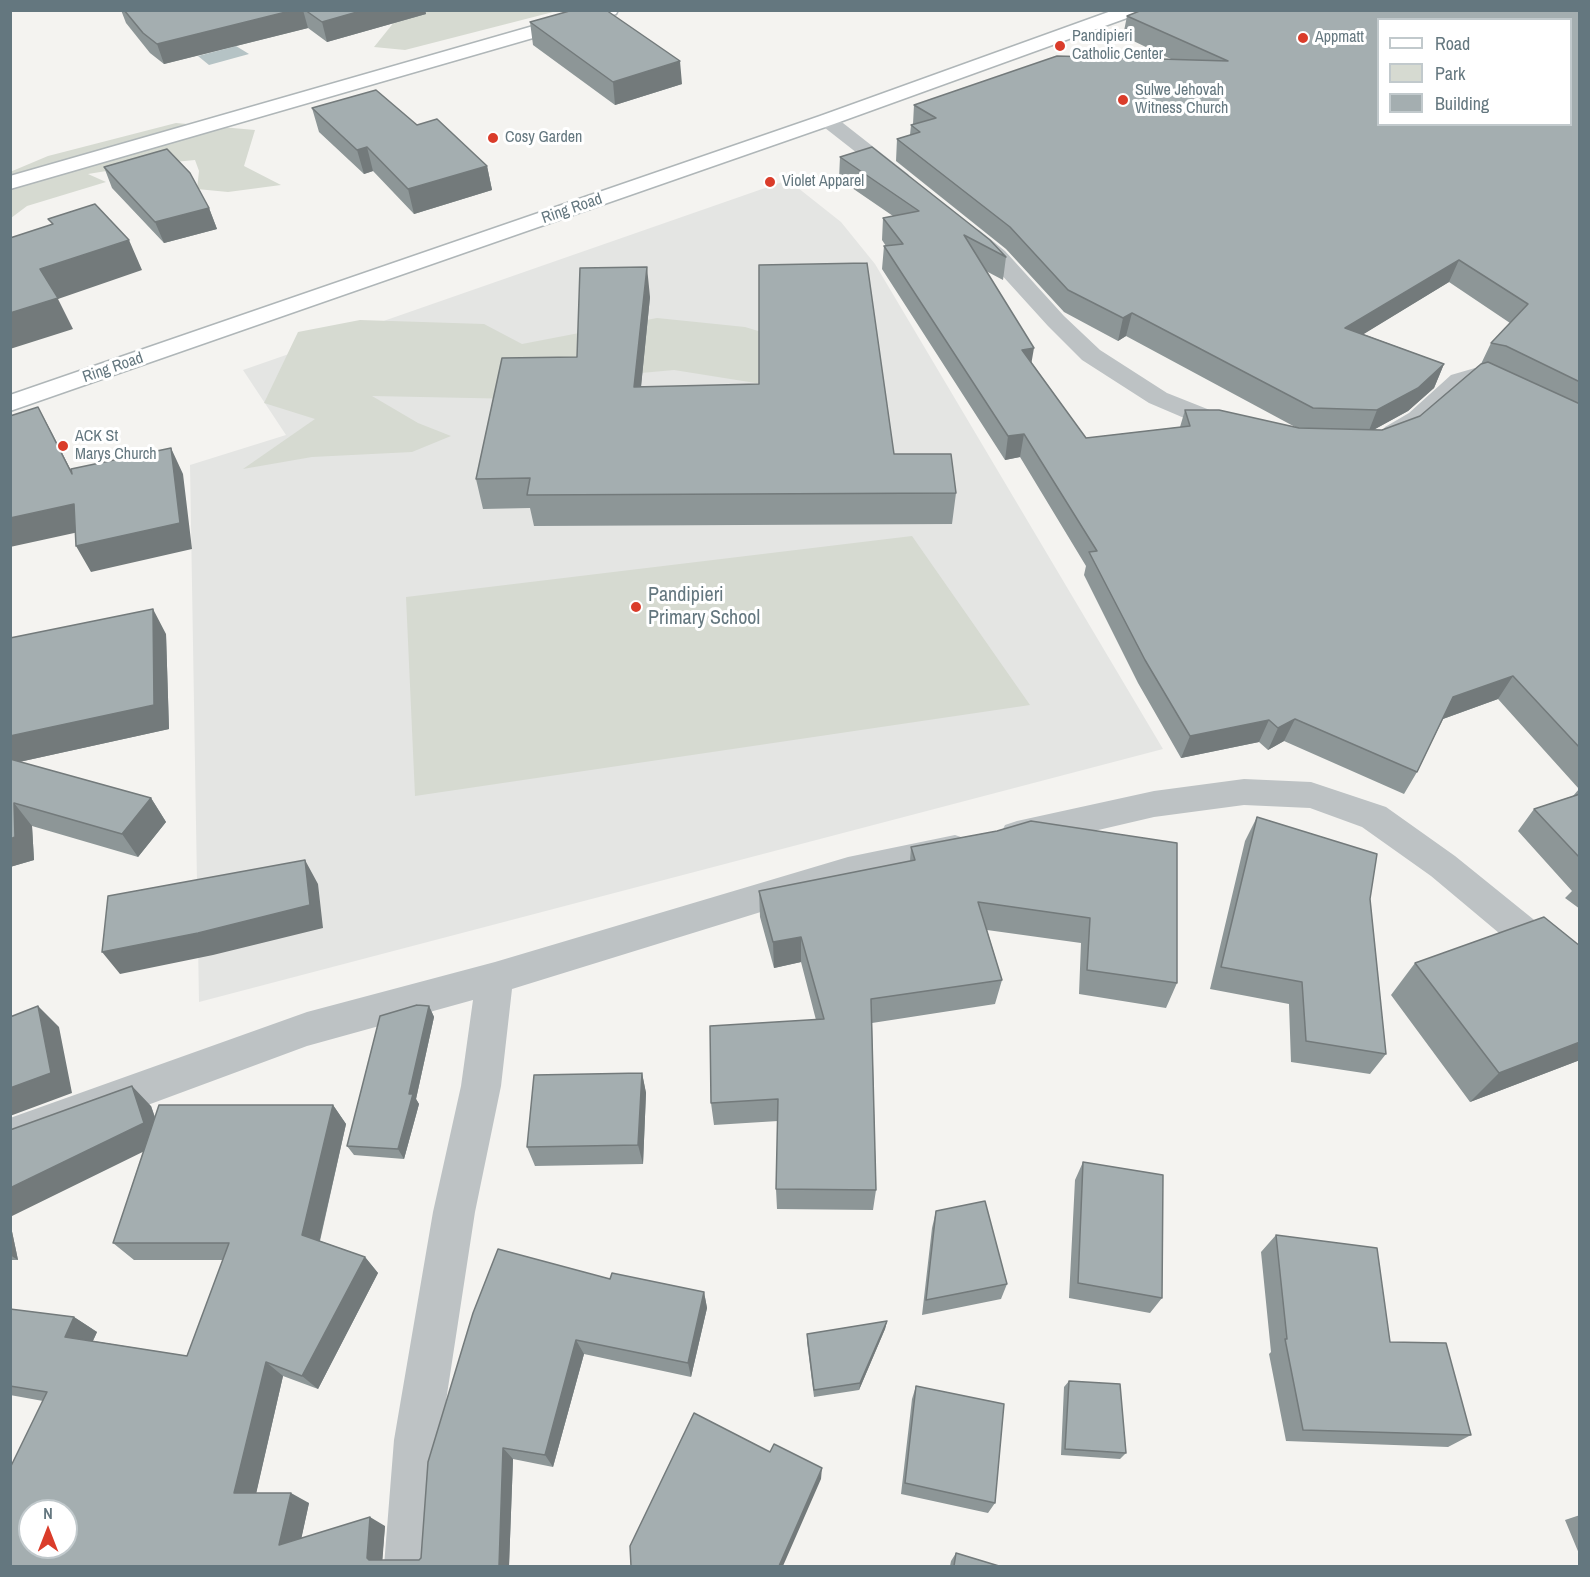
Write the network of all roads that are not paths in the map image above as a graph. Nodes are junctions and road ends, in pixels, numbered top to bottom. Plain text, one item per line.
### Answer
1 (610, 10) edge
2 (1132, 10) edge
3 (827, 120) junction
4 (10, 183) edge
5 (918, 193) edge
6 (953, 221) edge
7 (10, 404) edge
8 (1580, 424) edge
9 (1249, 431) edge
10 (1371, 442) edge
11 (495, 978) junction
12 (1580, 979) edge
13 (10, 1137) edge
14 (408, 1566) edge

1 - 4 main road
2 - 3 main road, Ring Road
3 - 5 street
3 - 7 main road, Ring Road
6 - 9 street
8 - 10 street
11 - 12 street
11 - 13 street
11 - 14 street

